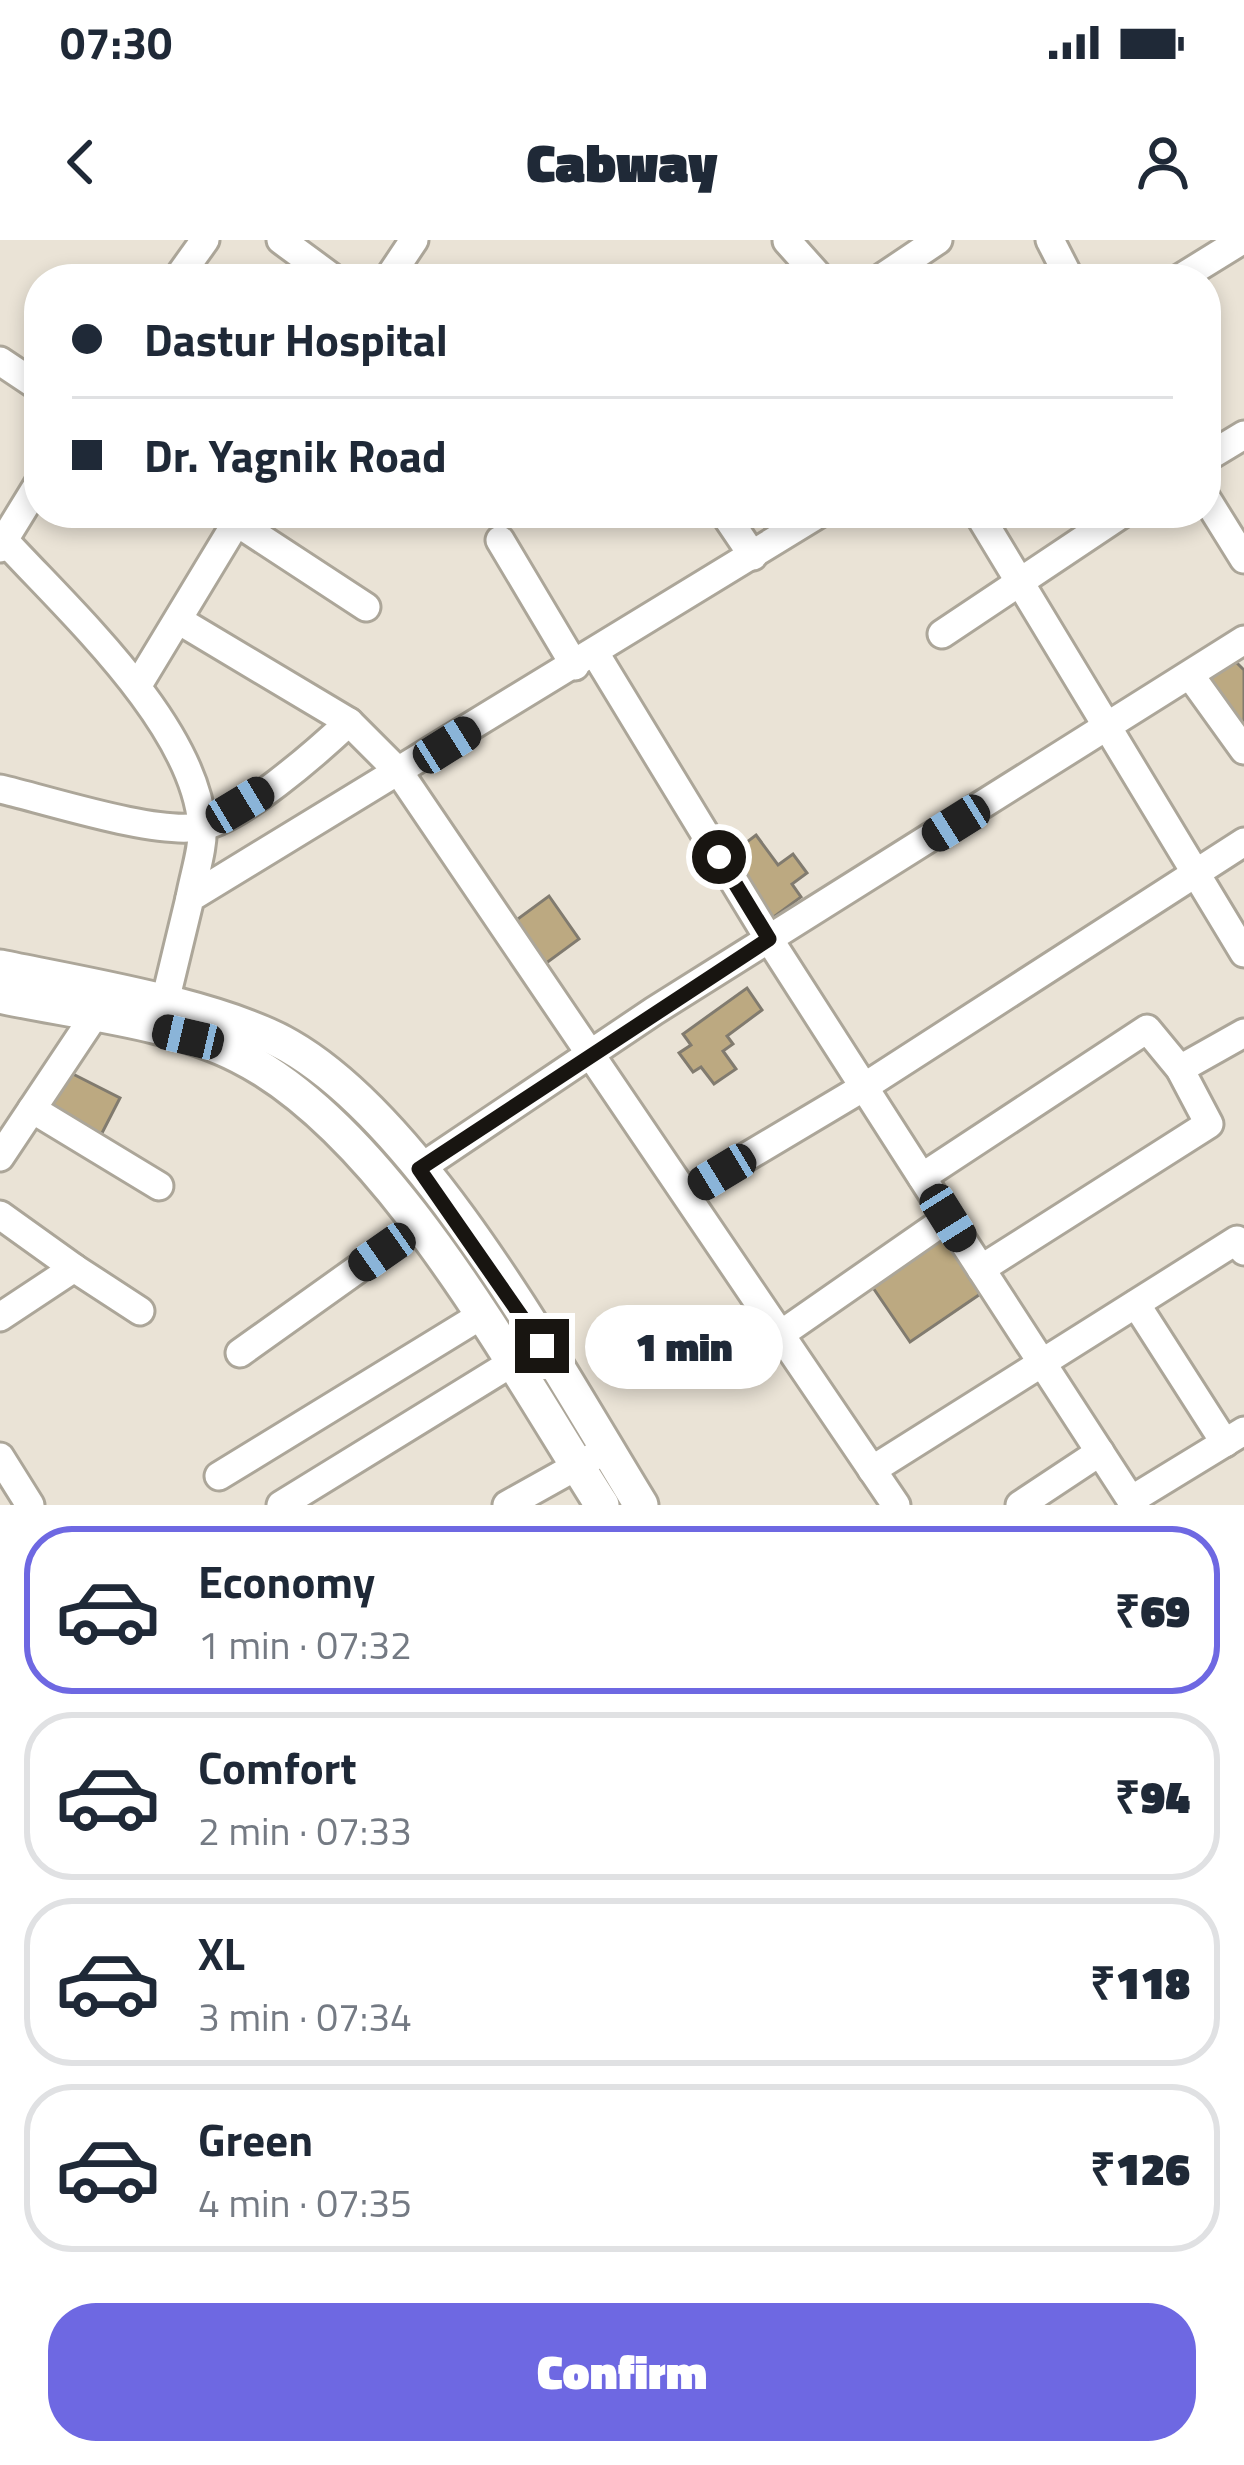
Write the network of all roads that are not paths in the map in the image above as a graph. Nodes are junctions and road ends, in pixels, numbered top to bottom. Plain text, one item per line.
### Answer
1 (281, 240) edge
2 (938, 240) edge
3 (1242, 240) edge
4 (787, 241) edge
5 (314, 264) edge
6 (808, 264) edge
7 (902, 264) edge
8 (1203, 264) edge
9 (24, 508) edge
10 (1221, 522) edge
11 (228, 528) edge
12 (251, 528) edge
13 (734, 528) edge
14 (797, 528) edge
15 (988, 528) edge
16 (1101, 528) edge
17 (500, 540) dead end
18 (2, 544) edge
19 (753, 556) junction
20 (1244, 559) edge
21 (1023, 580) junction
22 (366, 607) dead end
23 (179, 621) junction
24 (942, 634) dead end
25 (1244, 640) edge
26 (585, 659) junction
27 (1190, 675) junction
28 (138, 685) junction
29 (349, 722) junction
30 (1106, 730) junction
31 (1244, 750) edge
32 (399, 772) junction
33 (0, 789) edge
34 (202, 827) junction
35 (1244, 842) edge
36 (1194, 873) junction
37 (190, 898) junction
38 (769, 939) junction
39 (1244, 952) edge
40 (0, 967) edge
41 (0, 996) edge
42 (98, 1003) junction
43 (161, 1018) junction
44 (1244, 1033) edge
45 (594, 1056) junction
46 (1180, 1069) junction
47 (864, 1087) junction
48 (32, 1109) junction
49 (0, 1157) edge
50 (419, 1169) junction
51 (922, 1177) junction
52 (159, 1186) dead end
53 (686, 1193) junction
54 (0, 1215) edge
55 (948, 1218) junction
56 (418, 1226) junction
57 (1244, 1251) edge
58 (74, 1268) junction
59 (981, 1269) junction
60 (1136, 1304) junction
61 (140, 1311) dead end
62 (480, 1316) junction
63 (0, 1317) edge
64 (784, 1332) junction
65 (240, 1353) dead end
66 (510, 1364) junction
67 (1043, 1364) junction
68 (1235, 1437) edge
69 (606, 1449) junction
70 (1100, 1452) junction
71 (0, 1457) edge
72 (577, 1466) junction
73 (872, 1470) junction
74 (219, 1476) dead end
75 (1133, 1503) edge
76 (30, 1505) edge
77 (281, 1505) edge
78 (507, 1505) edge
79 (602, 1505) edge
80 (641, 1505) edge
81 (896, 1505) edge
82 (1020, 1505) edge

1 - 5 street
2 - 7 street
3 - 8 street
4 - 6 street
9 - 18 street
10 - 20 street
11 - 23 street
12 - 22 street
13 - 19 street
14 - 19 street
15 - 21 street
16 - 21 street
17 - 26 street
18 - 28 street
19 - 26 street
21 - 24 street
21 - 30 street
23 - 28 street
23 - 29 street
25 - 27 street
26 - 32 street
26 - 38 street
27 - 30 street
27 - 31 street
28 - 34 street
29 - 32 street
29 - 34 street
30 - 36 street
30 - 38 street
32 - 37 street
32 - 45 street
33 - 34 street
34 - 37 street
35 - 36 street
36 - 39 street
36 - 47 street
37 - 43 street
38 - 45 street
38 - 47 street
40 - 42 street
41 - 42 street
42 - 43 street
42 - 48 street
43 - 50 street
43 - 56 street
44 - 46 street
45 - 50 street
45 - 53 street
46 - 51 street
46 - 59 street
47 - 51 street
47 - 53 street
48 - 49 street
48 - 52 street
50 - 69 street
51 - 55 street
53 - 64 street
54 - 58 street
55 - 59 street
55 - 64 street
56 - 62 street
56 - 65 street
57 - 60 street
58 - 61 street
58 - 63 street
59 - 67 street
60 - 67 street
60 - 68 street
62 - 66 street
62 - 74 street
64 - 73 street
66 - 72 street
66 - 77 street
67 - 70 street
67 - 73 street
68 - 75 street
69 - 72 street
69 - 80 street
70 - 75 street
70 - 82 street
71 - 76 street
72 - 78 street
72 - 79 street
73 - 81 street

